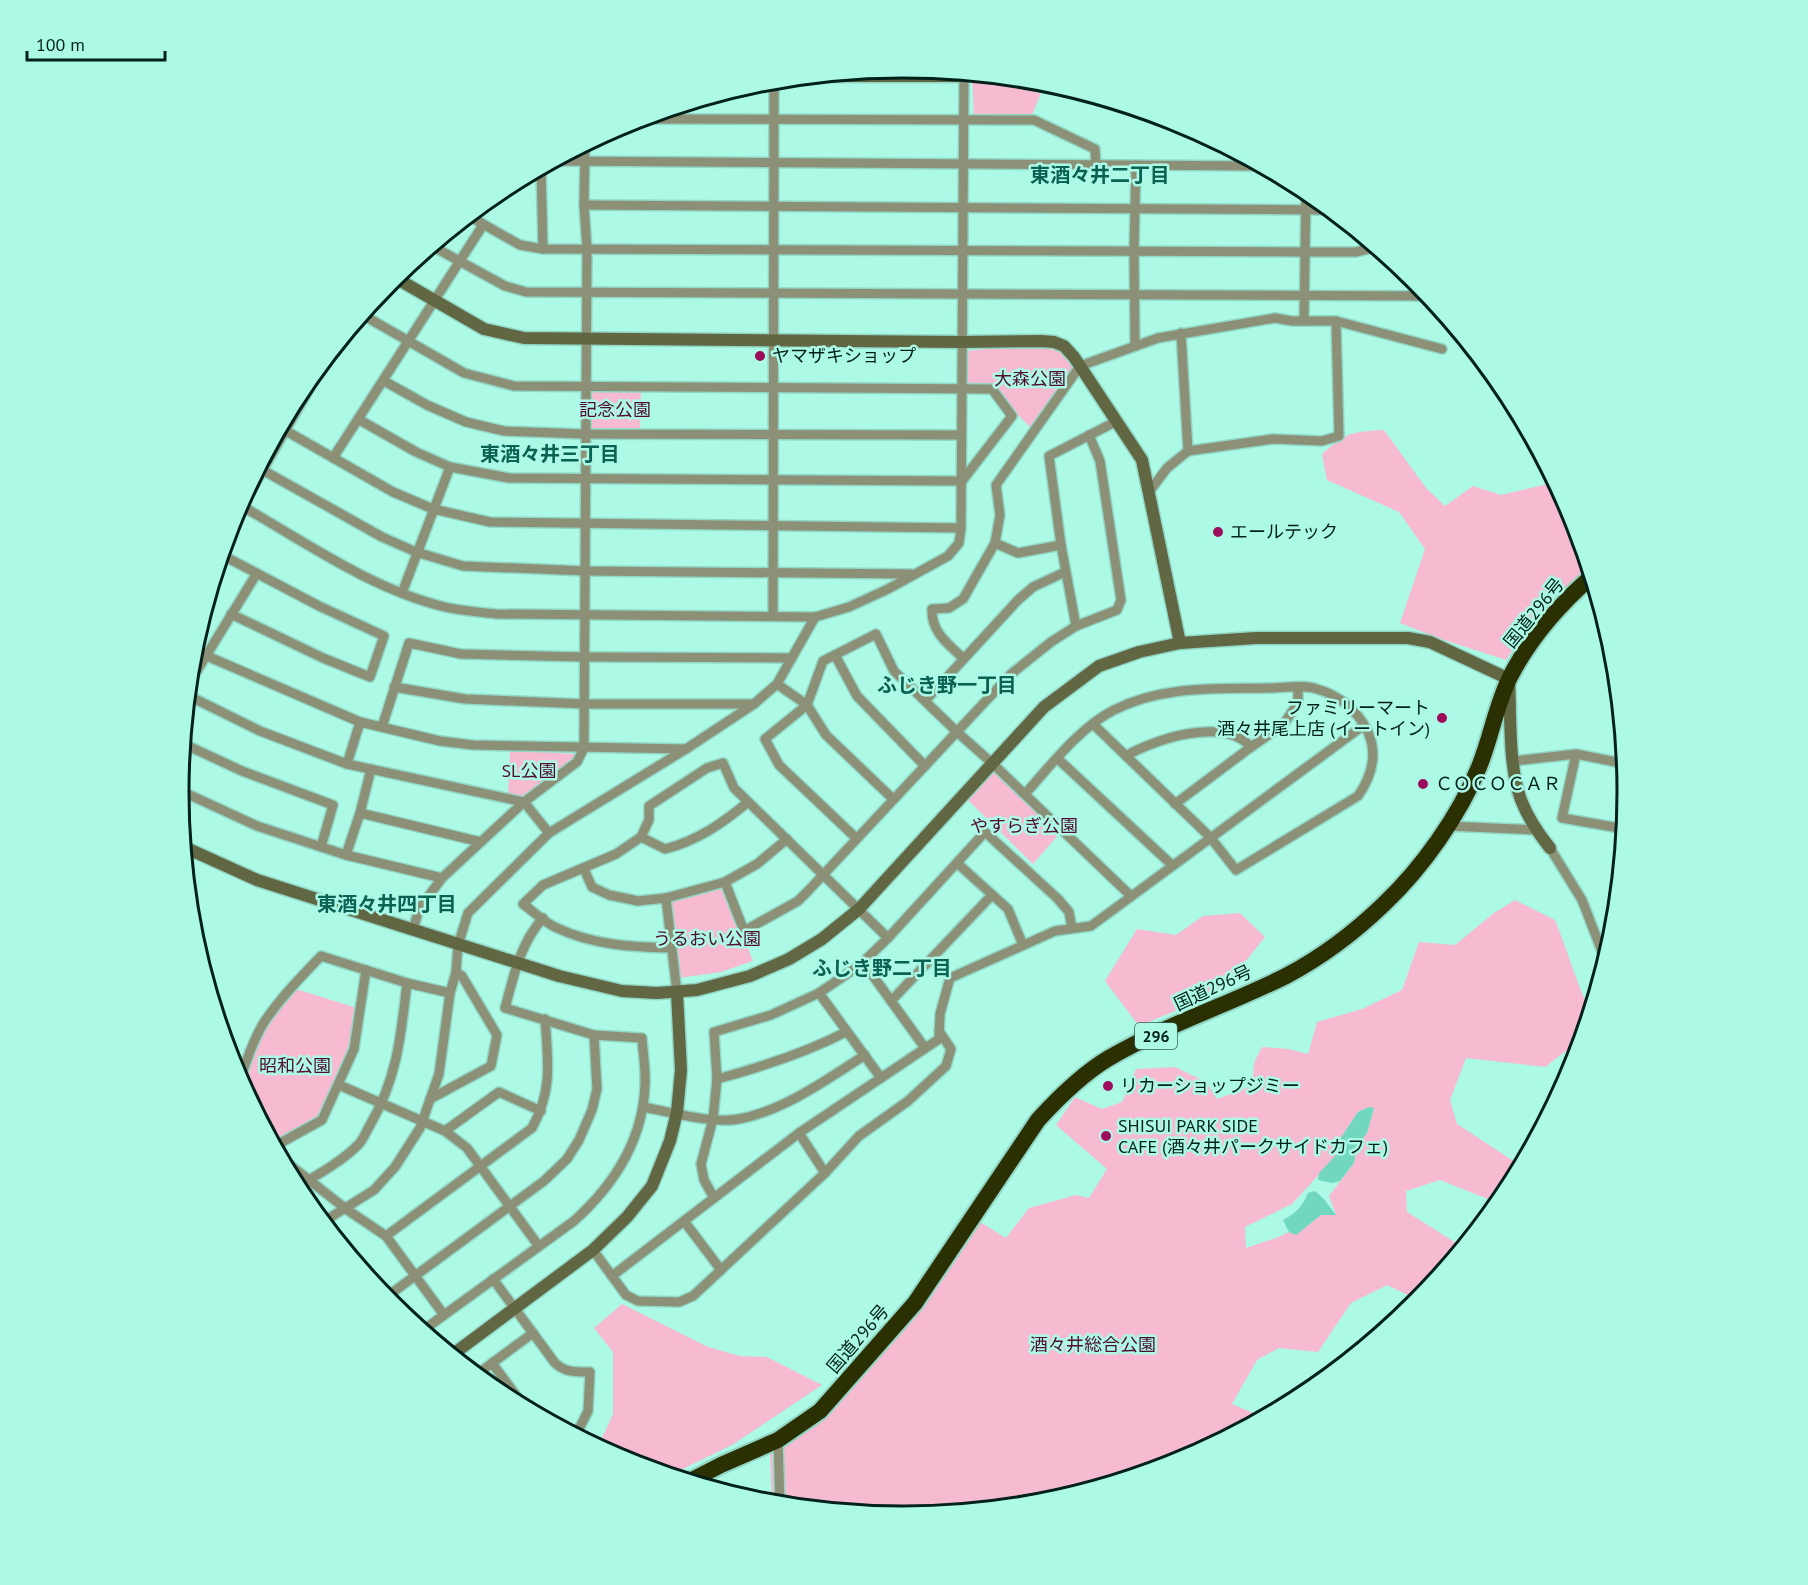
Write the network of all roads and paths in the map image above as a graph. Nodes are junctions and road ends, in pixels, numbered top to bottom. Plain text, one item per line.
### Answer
1 (964, 81) edge
2 (774, 90) edge
3 (665, 119) edge
4 (774, 120) junction
5 (964, 121) junction
6 (585, 154) edge
7 (571, 161) edge
8 (585, 161) junction
9 (776, 164) junction
10 (963, 165) junction
11 (1136, 165) junction
12 (1096, 166) junction
13 (1246, 166) edge
14 (541, 177) edge
15 (1306, 202) edge
16 (584, 205) junction
17 (775, 207) junction
18 (963, 208) junction
19 (1135, 208) junction
20 (1306, 210) junction
21 (1317, 210) edge
22 (476, 220) edge
23 (483, 225) junction
24 (543, 249) junction
25 (587, 249) junction
26 (1368, 249) edge
27 (439, 250) edge
28 (774, 250) junction
29 (1134, 251) junction
30 (963, 252) junction
31 (1306, 252) junction
32 (459, 261) junction
33 (404, 283) edge
34 (586, 292) junction
35 (775, 293) junction
36 (962, 293) junction
37 (1134, 294) junction
38 (1305, 294) junction
39 (1417, 296) edge
40 (433, 300) junction
41 (369, 319) edge
42 (1304, 321) junction
43 (1336, 321) junction
44 (1181, 333) junction
45 (586, 339) junction
46 (408, 341) junction
47 (774, 341) junction
48 (961, 342) junction
49 (1135, 345) junction
50 (1442, 349) dead end
51 (1080, 366) junction
52 (384, 381) junction
53 (585, 386) junction
54 (774, 388) junction
55 (961, 389) junction
56 (358, 419) junction
57 (1115, 422) junction
58 (287, 432) edge
59 (585, 434) junction
60 (774, 435) junction
61 (962, 435) junction
62 (1089, 435) junction
63 (1188, 451) junction
64 (333, 458) junction
65 (450, 467) junction
66 (265, 471) edge
67 (585, 479) junction
68 (773, 479) junction
69 (962, 481) junction
70 (1149, 492) junction
71 (248, 509) edge
72 (433, 509) junction
73 (586, 524) junction
74 (773, 526) junction
75 (961, 528) junction
76 (995, 543) junction
77 (1061, 545) junction
78 (416, 552) junction
79 (229, 558) edge
80 (586, 571) junction
81 (773, 572) junction
82 (1065, 572) junction
83 (257, 573) junction
84 (914, 574) junction
85 (1586, 581) edge
86 (402, 593) junction
87 (231, 614) junction
88 (585, 615) junction
89 (773, 616) junction
90 (816, 617) junction
91 (1076, 627) junction
92 (1180, 643) junction
93 (203, 655) edge
94 (835, 655) junction
95 (206, 656) junction
96 (585, 657) junction
97 (792, 658) junction
98 (963, 658) junction
99 (201, 663) edge
100 (1509, 679) junction
101 (777, 684) junction
102 (394, 687) junction
103 (1298, 688) junction
104 (196, 699) edge
105 (926, 700) junction
106 (585, 704) junction
107 (753, 705) junction
108 (807, 705) junction
109 (360, 722) junction
110 (1093, 724) junction
111 (1364, 725) junction
112 (382, 727) junction
113 (957, 732) junction
114 (191, 747) edge
115 (1251, 747) junction
116 (584, 748) junction
117 (686, 749) junction
118 (1576, 754) junction
119 (1126, 756) junction
120 (1058, 758) junction
121 (1514, 761) junction
122 (1617, 762) edge
123 (992, 763) junction
124 (347, 764) junction
125 (925, 766) junction
126 (370, 769) junction
127 (189, 795) edge
128 (1025, 795) junction
129 (893, 799) junction
130 (524, 802) junction
131 (748, 802) junction
132 (1175, 804) junction
133 (360, 813) junction
134 (1448, 826) junction
135 (1617, 828) edge
136 (1536, 830) junction
137 (549, 833) junction
138 (641, 837) junction
139 (1210, 837) junction
140 (856, 838) junction
141 (787, 839) junction
142 (481, 842) junction
143 (321, 847) junction
144 (1550, 848) joint
145 (192, 852) edge
146 (346, 855) junction
147 (957, 863) junction
148 (1172, 865) junction
149 (584, 869) junction
150 (823, 874) junction
151 (442, 878) junction
152 (724, 882) junction
153 (992, 895) junction
154 (1131, 896) junction
155 (666, 898) junction
156 (859, 909) junction
157 (543, 918) junction
158 (1072, 928) junction
159 (413, 930) junction
160 (888, 938) junction
161 (458, 945) junction
162 (1023, 945) junction
163 (670, 948) junction
164 (1601, 949) edge
165 (863, 962) junction
166 (517, 963) junction
167 (366, 970) junction
168 (456, 972) junction
169 (407, 983) junction
170 (450, 993) junction
171 (677, 993) junction
172 (819, 993) junction
173 (891, 1001) junction
174 (545, 1019) junction
175 (939, 1031) junction
176 (846, 1032) junction
177 (594, 1035) junction
178 (925, 1048) junction
179 (865, 1055) junction
180 (245, 1067) edge
181 (881, 1077) junction
182 (717, 1079) junction
183 (339, 1085) junction
184 (430, 1099) junction
185 (381, 1103) junction
186 (643, 1107) junction
187 (541, 1111) junction
188 (677, 1112) junction
189 (713, 1119) junction
190 (422, 1122) junction
191 (445, 1131) junction
192 (799, 1133) junction
193 (281, 1143) edge
194 (480, 1167) junction
195 (300, 1173) edge
196 (825, 1173) junction
197 (308, 1180) junction
198 (305, 1182) edge
199 (714, 1198) junction
200 (509, 1206) junction
201 (346, 1209) junction
202 (330, 1218) edge
203 (684, 1221) junction
204 (386, 1236) junction
205 (538, 1245) junction
206 (593, 1250) junction
207 (721, 1270) junction
208 (415, 1276) junction
209 (612, 1276) junction
210 (494, 1279) junction
211 (393, 1292) edge
212 (514, 1307) junction
213 (444, 1315) junction
214 (429, 1326) edge
215 (534, 1333) junction
216 (458, 1350) edge
217 (492, 1363) junction
218 (483, 1370) edge
219 (512, 1390) edge
220 (579, 1428) edge
221 (778, 1440) junction
222 (698, 1477) edge
223 (780, 1496) edge

1 - 5 street
2 - 4 street
3 - 4 street
4 - 5 street
4 - 9 street
5 - 10 street
5 - 12 street
6 - 8 street
7 - 8 street
8 - 9 street
8 - 16 street
9 - 10 street
9 - 17 street
10 - 12 street
10 - 18 street
11 - 12 street
11 - 13 street
11 - 19 street
14 - 24 street
15 - 20 street
16 - 17 street
16 - 25 street
17 - 18 street
17 - 28 street
18 - 19 street
18 - 30 street
19 - 20 street
19 - 29 street
20 - 21 street
20 - 31 street
22 - 23 street
23 - 24 street
23 - 32 street
24 - 25 street
25 - 28 street
25 - 34 street
26 - 31 street
27 - 32 street
28 - 30 street
28 - 35 street
29 - 30 street
29 - 31 street
29 - 37 street
30 - 36 street
31 - 38 street
32 - 34 street
32 - 40 street
33 - 40 street
34 - 35 street
34 - 45 street
35 - 36 street
35 - 47 street
36 - 37 street
36 - 48 street
37 - 38 street
37 - 49 street
38 - 39 street
38 - 42 street
40 - 45 street
40 - 46 street
41 - 46 street
42 - 43 street
42 - 44 street
43 - 50 street
43 - 63 street
44 - 49 street
44 - 63 street
45 - 47 street
45 - 53 street
46 - 52 street
46 - 53 street
47 - 48 street
47 - 54 street
48 - 51 street
48 - 55 street
49 - 51 street
51 - 57 street
51 - 76 street
52 - 56 street
52 - 59 street
53 - 54 street
53 - 59 street
54 - 55 street
54 - 60 street
55 - 61 street
55 - 69 street
56 - 64 street
56 - 65 street
57 - 62 street
57 - 70 street
58 - 64 street
59 - 60 street
59 - 67 street
60 - 61 street
60 - 68 street
61 - 69 street
62 - 77 street
62 - 91 street
63 - 70 street
64 - 72 street
65 - 67 street
65 - 72 street
66 - 78 street
67 - 68 street
67 - 73 street
68 - 69 street
68 - 74 street
69 - 75 street
70 - 92 street
71 - 86 street
72 - 73 street
72 - 78 street
73 - 74 street
73 - 80 street
74 - 75 street
74 - 81 street
75 - 84 street
76 - 77 street
76 - 98 street
77 - 82 street
78 - 80 street
78 - 86 street
79 - 83 street
80 - 81 street
80 - 88 street
81 - 84 street
81 - 89 street
82 - 91 street
82 - 98 street
83 - 87 street
83 - 87 street
84 - 90 street
85 - 100 highway, 国道296号 / 296
86 - 88 street
87 - 95 street
88 - 89 street
88 - 96 street
89 - 90 street
90 - 97 street
91 - 113 street
92 - 100 street
92 - 123 street
93 - 95 street
94 - 105 street
94 - 108 street
94 - 125 street
95 - 99 street
95 - 109 street
96 - 97 street
96 - 102 street
96 - 106 street
97 - 101 street
98 - 105 street
100 - 121 street
100 - 134 highway, 国道296号 / 296
101 - 107 street
101 - 108 street
102 - 106 street
102 - 112 street
103 - 110 street
103 - 111 street
103 - 115 street
104 - 124 street
105 - 113 street
106 - 107 street
106 - 116 street
107 - 117 street
108 - 129 street
108 - 140 street
109 - 112 street
109 - 124 street
110 - 119 street
110 - 120 street
111 - 139 street
111 - 139 street
112 - 116 street
113 - 123 street
113 - 125 street
114 - 143 street
115 - 119 street
115 - 132 street
116 - 117 street
116 - 130 street
117 - 137 street
118 - 121 street
118 - 122 street
118 - 135 street
119 - 132 street
120 - 128 street
120 - 148 street
121 - 136 street
123 - 128 street
123 - 156 street
124 - 126 street
125 - 129 street
126 - 130 street
126 - 133 street
127 - 143 street
128 - 154 street
129 - 140 street
130 - 137 street
130 - 142 street
131 - 138 street
131 - 138 street
131 - 141 street
132 - 139 street
133 - 142 street
133 - 146 street
134 - 136 street
134 - 221 highway, 国道296号 / 296
136 - 144 street
137 - 161 street
138 - 149 street
139 - 148 street
140 - 150 street
141 - 150 street
141 - 152 street
142 - 151 street
143 - 146 street
144 - 164 street
145 - 159 street
146 - 151 street
147 - 153 street
147 - 158 street
147 - 160 street
148 - 154 street
149 - 155 street
149 - 157 street
150 - 152 street
150 - 156 street
151 - 159 street
152 - 155 street
153 - 162 street
153 - 173 street
154 - 158 street
155 - 163 street
156 - 160 street
156 - 171 street
157 - 163 street
157 - 166 street
158 - 162 street
159 - 161 street
160 - 165 street
161 - 166 street
161 - 168 street
162 - 175 street
163 - 171 street
165 - 172 street
165 - 173 street
166 - 171 street
166 - 174 street
167 - 169 street
167 - 180 street
167 - 183 street
168 - 170 street
168 - 184 street
169 - 170 street
169 - 185 street
170 - 184 street
171 - 188 street
172 - 176 street
172 - 182 street
173 - 178 street
174 - 177 street
174 - 187 street
175 - 178 street
175 - 196 street
176 - 179 street
176 - 182 street
177 - 186 street
177 - 200 street
178 - 181 street
179 - 181 street
179 - 189 street
181 - 192 street
182 - 189 street
183 - 185 street
183 - 193 street
184 - 190 street
185 - 190 street
185 - 197 street
186 - 188 street
186 - 205 street
187 - 191 street
187 - 194 street
188 - 189 street
188 - 206 street
189 - 199 street
190 - 191 street
190 - 201 street
191 - 194 street
192 - 196 street
192 - 199 street
194 - 200 street
194 - 204 street
195 - 197 street
196 - 207 street
197 - 198 street
197 - 201 street
199 - 203 street
200 - 205 street
200 - 208 street
201 - 202 street
201 - 204 street
203 - 207 street
203 - 209 street
204 - 208 street
205 - 210 street
206 - 209 street
206 - 212 street
207 - 209 street
208 - 211 street
208 - 213 street
210 - 212 street
210 - 213 street
212 - 215 street
212 - 216 street
213 - 214 street
215 - 217 street
215 - 220 street
217 - 218 street
217 - 219 street
221 - 222 highway, 国道296号 / 296
221 - 223 street

